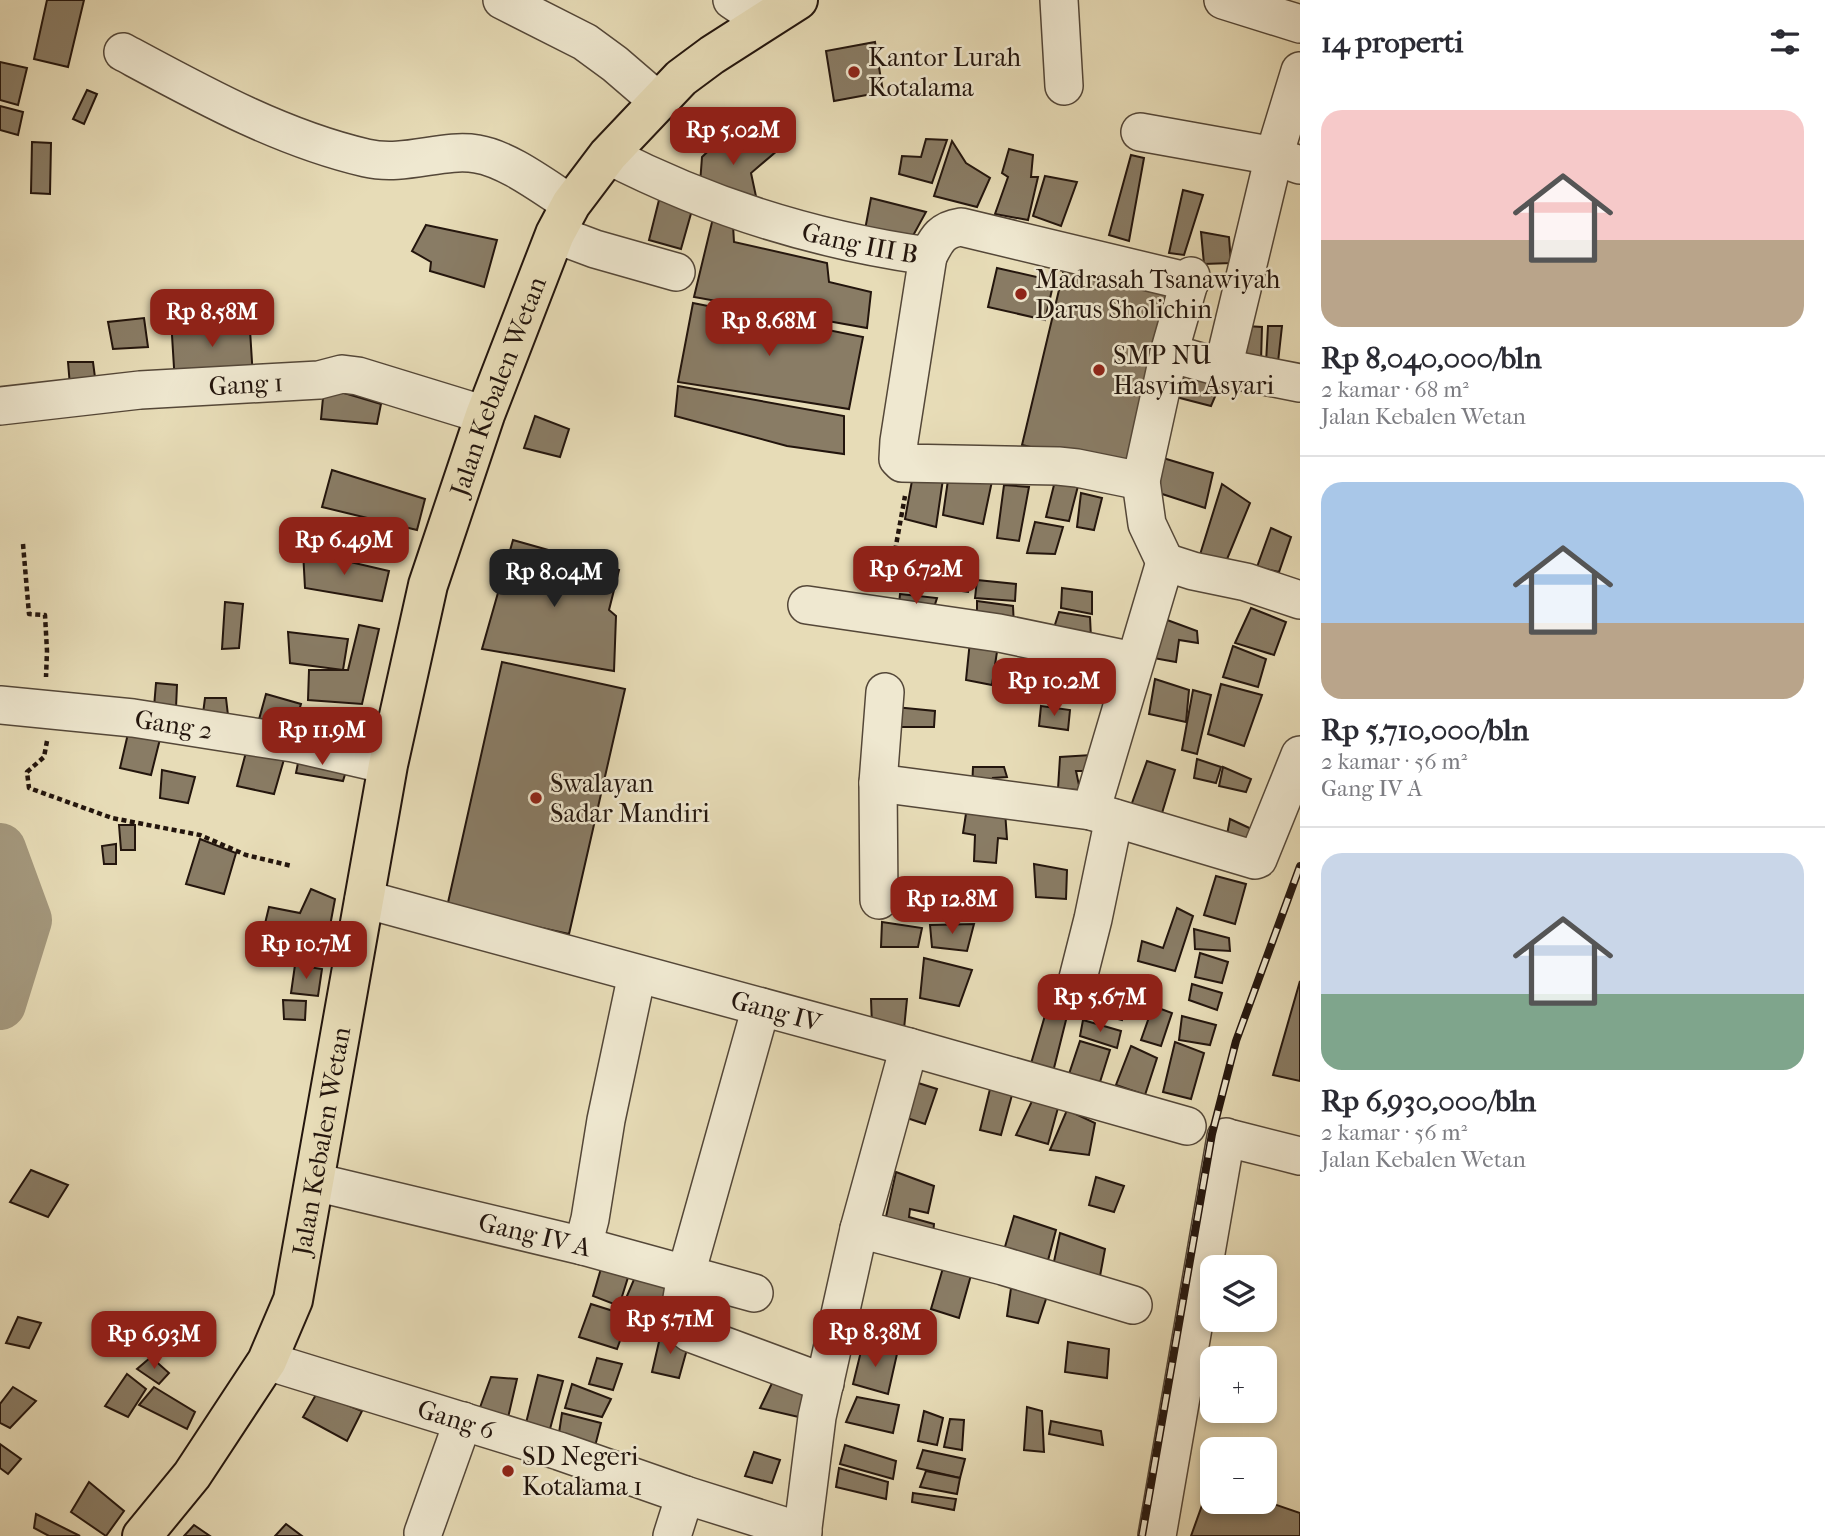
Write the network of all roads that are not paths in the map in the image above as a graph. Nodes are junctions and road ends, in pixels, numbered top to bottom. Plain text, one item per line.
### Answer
1 (502, 0) edge
2 (798, 0) edge
3 (1059, 0) edge
4 (1223, 0) edge
5 (748, 10) edge
6 (1300, 24) edge
7 (123, 52) dead end
8 (1300, 71) edge
9 (1064, 86) dead end
10 (658, 101) junction
11 (1140, 132) dead end
12 (608, 155) junction
13 (1287, 160) edge
14 (563, 219) junction
15 (928, 256) junction
16 (676, 272) dead end
17 (1169, 353) junction
18 (1223, 368) junction
19 (1300, 383) edge
20 (0, 406) edge
21 (485, 415) junction
22 (1141, 481) junction
23 (1165, 562) junction
24 (1300, 600) edge
25 (807, 605) dead end
26 (1134, 661) junction
27 (885, 692) dead end
28 (0, 705) edge
29 (1300, 755) edge
30 (388, 765) junction
31 (878, 783) junction
32 (1102, 815) junction
33 (364, 900) junction
34 (879, 900) dead end
35 (637, 974) junction
36 (1074, 994) dead end
37 (761, 1007) junction
38 (909, 1047) junction
39 (1186, 1126) dead end
40 (1300, 1156) edge
41 (315, 1182) junction
42 (859, 1229) junction
43 (583, 1246) junction
44 (686, 1274) junction
45 (754, 1293) dead end
46 (1133, 1305) dead end
47 (267, 1361) junction
48 (825, 1383) junction
49 (463, 1421) junction
50 (685, 1495) junction
51 (423, 1533) dead end
52 (802, 1534) edge
53 (142, 1536) edge
54 (673, 1536) edge
55 (1157, 1536) edge

1 - 10 street
2 - 5 main road, Jalan Kebalen Wetan
3 - 9 street
4 - 6 street
5 - 10 main road, Jalan Kebalen Wetan
7 - 14 street
8 - 13 street
10 - 12 main road, Jalan Kebalen Wetan
11 - 13 street
12 - 14 main road, Jalan Kebalen Wetan
12 - 15 street, Gang III B
13 - 18 street
14 - 16 street
14 - 21 main road, Jalan Kebalen Wetan
15 - 17 street, Gang III B
15 - 22 street
17 - 18 street
17 - 22 street, Gang III B
18 - 19 street
20 - 21 street, Gang 1
21 - 30 main road, Jalan Kebalen Wetan
22 - 23 street
23 - 24 street
23 - 26 street
25 - 26 street
26 - 32 street
27 - 31 street
28 - 30 street, Gang 2
29 - 32 street
30 - 33 main road, Jalan Kebalen Wetan
31 - 32 street
31 - 34 street
32 - 36 street
33 - 35 street, Gang IV
33 - 41 main road, Jalan Kebalen Wetan
35 - 37 street, Gang IV
35 - 43 street
37 - 38 street, Gang IV
37 - 44 street
38 - 39 street, Gang IV
38 - 42 street
40 - 55 street
41 - 43 street, Gang IV A
41 - 47 main road, Jalan Kebalen Wetan
42 - 46 street
42 - 48 street
43 - 44 street, Gang IV A
44 - 45 street, Gang IV A
44 - 48 street
47 - 49 street, Gang 6
47 - 53 main road, Jalan Kebalen Wetan
48 - 52 street
49 - 50 street, Gang 6
49 - 51 street
50 - 52 street, Gang 6
50 - 54 street

